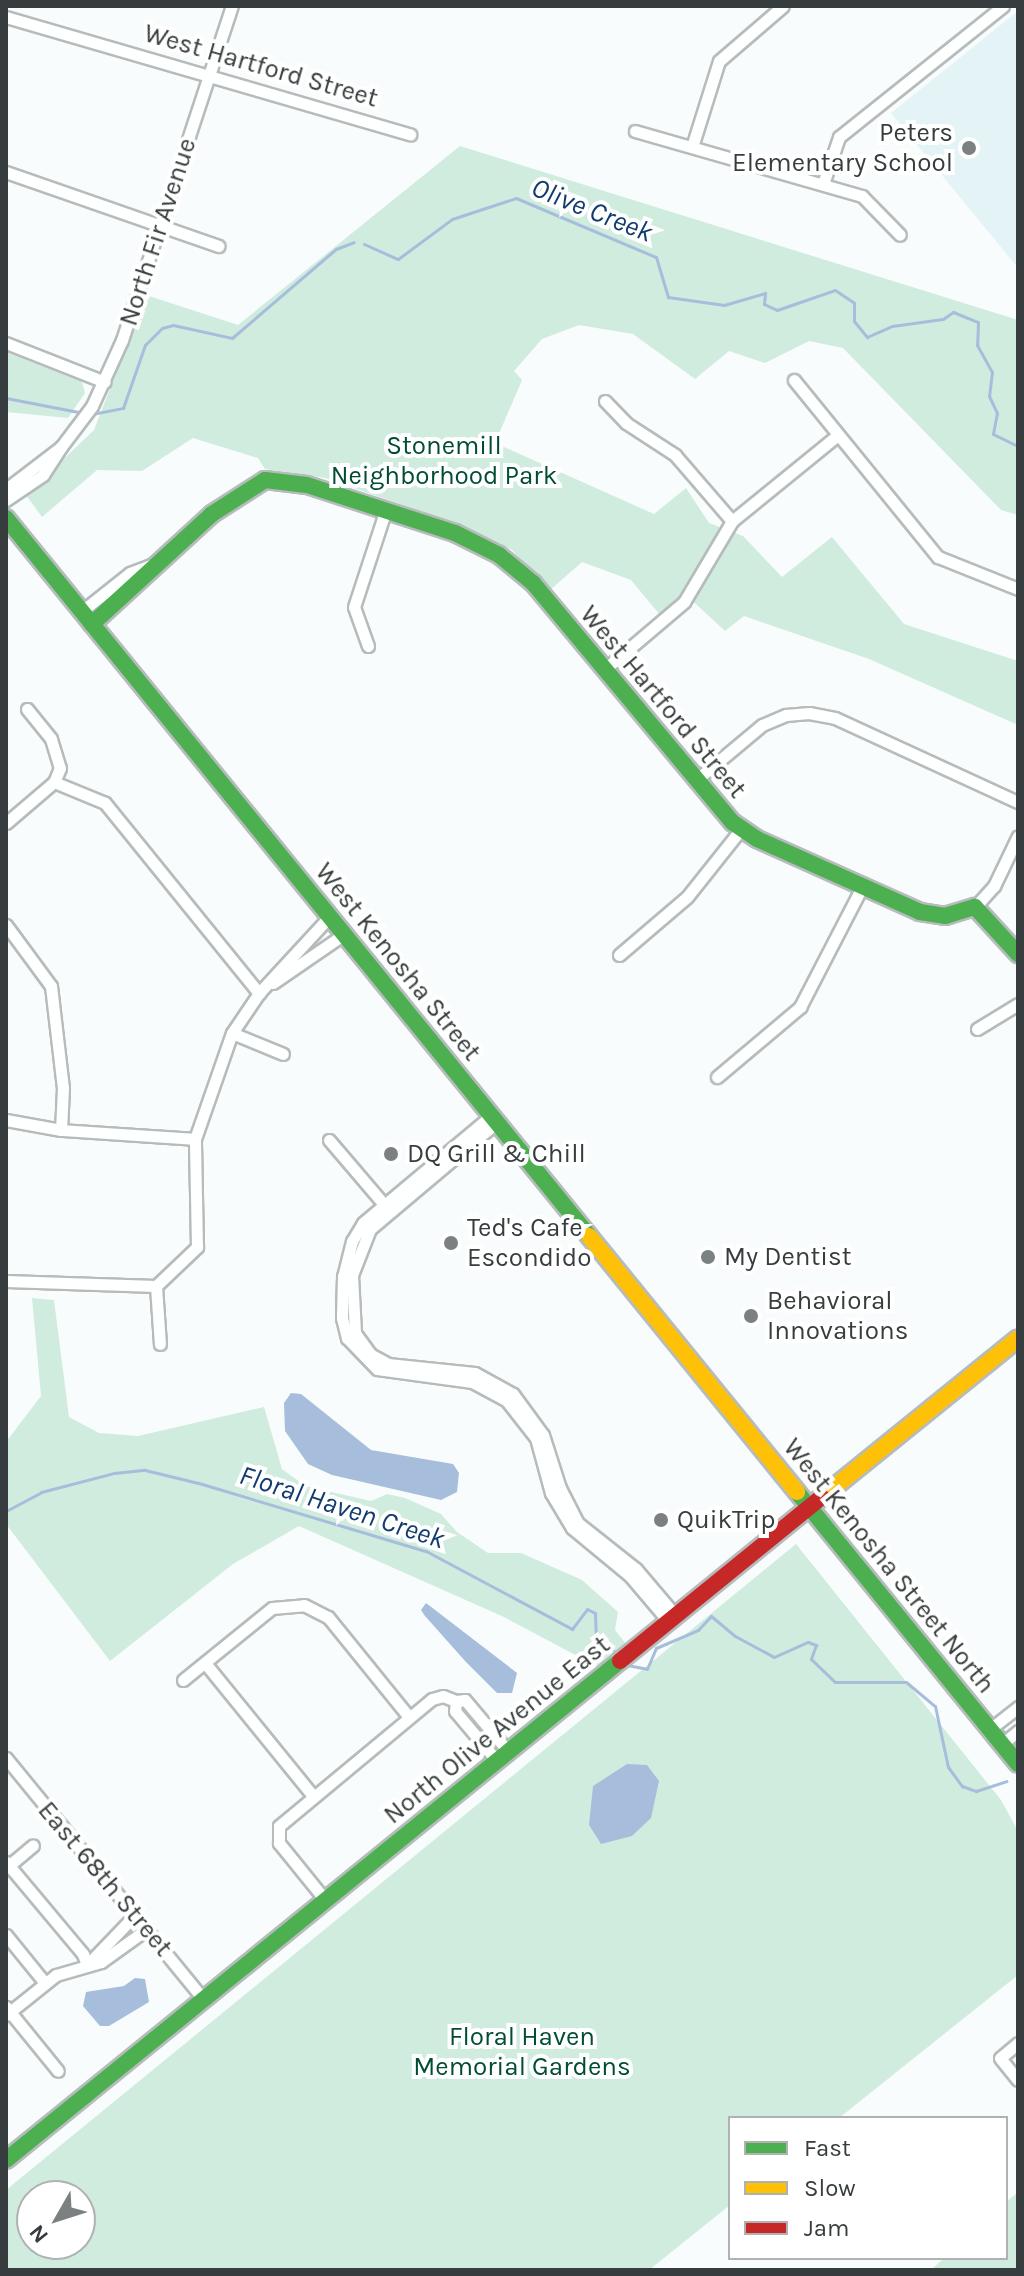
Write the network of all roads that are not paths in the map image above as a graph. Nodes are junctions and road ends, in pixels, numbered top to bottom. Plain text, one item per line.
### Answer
1 (232, 6) edge
2 (783, 6) edge
3 (1003, 6) edge
4 (6, 17) edge
5 (209, 76) junction
6 (635, 131) dead end
7 (410, 134) dead end
8 (692, 147) junction
9 (6, 172) edge
10 (823, 184) junction
11 (159, 228) junction
12 (900, 235) dead end
13 (218, 246) dead end
14 (6, 343) edge
15 (794, 380) dead end
16 (105, 382) junction
17 (605, 401) dead end
18 (838, 435) junction
19 (61, 447) junction
20 (6, 489) edge
21 (6, 500) edge
22 (385, 512) junction
23 (6, 518) edge
24 (732, 521) junction
25 (1018, 589) edge
26 (87, 618) junction
27 (368, 646) dead end
28 (605, 669) junction
29 (27, 709) dead end
30 (695, 781) junction
31 (54, 782) junction
32 (1018, 802) edge
33 (6, 823) edge
34 (741, 829) junction
35 (1018, 836) edge
36 (862, 887) junction
37 (975, 907) junction
38 (330, 916) junction
39 (6, 925) edge
40 (344, 934) junction
41 (1018, 954) edge
42 (619, 955) dead end
43 (259, 993) junction
44 (1018, 1004) edge
45 (977, 1029) dead end
46 (232, 1033) junction
47 (283, 1054) dead end
48 (717, 1077) dead end
49 (494, 1119) junction
50 (6, 1120) edge
51 (61, 1130) junction
52 (195, 1139) junction
53 (329, 1140) dead end
54 (387, 1207) junction
55 (6, 1281) edge
56 (156, 1286) junction
57 (1018, 1338) edge
58 (160, 1344) dead end
59 (753, 1437) joint
60 (809, 1505) junction
61 (672, 1618) junction
62 (205, 1663) junction
63 (183, 1680) dead end
64 (456, 1701) junction
65 (1018, 1707) edge
66 (409, 1717) junction
67 (480, 1717) junction
68 (468, 1727) junction
69 (990, 1729) junction
70 (1018, 1731) edge
71 (1002, 1744) junction
72 (502, 1756) junction
73 (6, 1758) edge
74 (1018, 1764) edge
75 (313, 1796) junction
76 (33, 1845) dead end
77 (7, 1865) edge
78 (326, 1901) junction
79 (135, 1915) junction
80 (147, 1929) junction
81 (6, 1935) edge
82 (87, 1965) junction
83 (45, 1983) junction
84 (204, 2000) junction
85 (7, 2011) edge
86 (1018, 2043) edge
87 (58, 2071) dead end
88 (1018, 2080) edge
89 (6, 2160) edge

1 - 5 street, North Fir Avenue
2 - 8 street
3 - 10 street
4 - 5 street, West Hartford Street
5 - 7 street, West Hartford Street
5 - 11 street, North Fir Avenue
6 - 8 street
8 - 10 street
9 - 11 street
10 - 12 street
11 - 13 street
11 - 16 street, North Fir Avenue
14 - 16 street
15 - 18 street
16 - 19 street, North Fir Avenue
17 - 24 street
18 - 24 street
18 - 25 street
19 - 20 street, North Fir Avenue
19 - 21 street, North Fir Avenue
22 - 26 street, West Hartford Street
22 - 27 street
22 - 28 street, West Hartford Street
23 - 26 street, West Kenosha Street
24 - 28 street
26 - 38 street, West Kenosha Street
28 - 30 street, West Hartford Street
29 - 31 street
30 - 32 street
30 - 34 street, West Hartford Street
31 - 33 street
31 - 43 street
34 - 36 street, West Hartford Street
34 - 42 street
35 - 37 street
36 - 37 street, West Hartford Street
36 - 48 street
37 - 41 street
38 - 40 street, West Kenosha Street
38 - 43 street
39 - 51 street
40 - 43 street
40 - 49 street, West Kenosha Street
43 - 46 street
44 - 45 street
46 - 47 street
46 - 52 street
49 - 54 street
49 - 59 street, West Kenosha Street
50 - 51 street
51 - 52 street
52 - 56 street
53 - 54 street
54 - 61 street
55 - 56 street
56 - 58 street
57 - 60 street, North Olive Avenue East
59 - 60 street, West Kenosha Street North
60 - 61 street, North Olive Avenue East
60 - 69 street, West Kenosha Street North
61 - 72 street, North Olive Avenue East
62 - 63 street
62 - 66 street
62 - 75 street
64 - 66 street
64 - 67 street
64 - 68 street
65 - 69 street
66 - 75 street
67 - 68 street
67 - 72 street
68 - 72 street
69 - 71 street, West Kenosha Street North
70 - 71 street
71 - 74 street, West Kenosha Street North
72 - 78 street, North Olive Avenue East
73 - 79 street, East 68th Street
75 - 78 street
76 - 77 street
77 - 82 street
78 - 84 street, North Olive Avenue East
79 - 80 street, East 68th Street
79 - 82 street
80 - 82 street
80 - 84 street, East 68th Street
81 - 83 street
82 - 83 street
83 - 85 street
84 - 89 street, North Olive Avenue East
85 - 87 street
86 - 88 street

